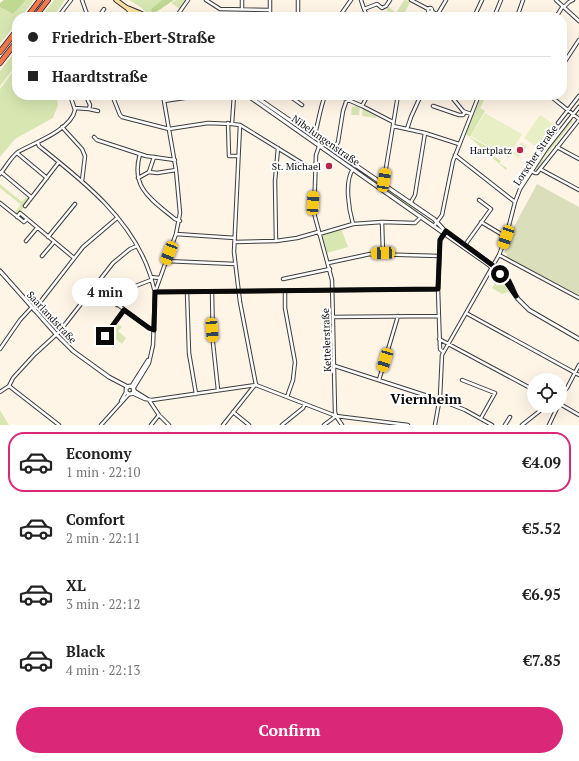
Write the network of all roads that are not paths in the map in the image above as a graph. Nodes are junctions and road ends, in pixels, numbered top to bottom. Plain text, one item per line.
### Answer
1 (40, 0) edge
2 (48, 0) edge
3 (71, 0) edge
4 (82, 0) edge
5 (116, 0) edge
6 (188, 0) edge
7 (206, 0) edge
8 (242, 0) edge
9 (270, 0) edge
10 (298, 0) edge
11 (351, 0) edge
12 (361, 0) edge
13 (390, 0) edge
14 (411, 0) edge
15 (446, 0) edge
16 (482, 0) edge
17 (501, 0) edge
18 (523, 0) edge
19 (557, 0) edge
20 (573, 0) edge
21 (563, 7) junction
22 (126, 8) junction
23 (104, 9) dead end
24 (242, 9) junction
25 (364, 9) junction
26 (269, 10) joint
27 (31, 12) edge
28 (39, 12) edge
29 (62, 12) edge
30 (86, 12) edge
31 (102, 12) edge
32 (130, 12) edge
33 (137, 12) edge
34 (180, 12) edge
35 (298, 12) edge
36 (343, 12) edge
37 (365, 12) edge
38 (430, 12) edge
39 (439, 12) edge
40 (476, 12) edge
41 (496, 12) edge
42 (519, 12) edge
43 (560, 12) edge
44 (579, 21) edge
45 (12, 36) edge
46 (579, 40) edge
47 (12, 47) edge
48 (0, 52) edge
49 (567, 58) edge
50 (0, 63) edge
51 (579, 96) edge
52 (72, 100) edge
53 (88, 100) edge
54 (114, 100) edge
55 (171, 100) edge
56 (234, 100) edge
57 (254, 100) edge
58 (260, 100) edge
59 (296, 100) edge
60 (323, 100) edge
61 (347, 100) edge
62 (349, 100) edge
63 (365, 100) edge
64 (397, 100) edge
65 (419, 100) edge
66 (455, 100) edge
67 (477, 100) edge
68 (556, 100) edge
69 (164, 101) joint
70 (302, 105) dead end
71 (362, 106) junction
72 (433, 106) dead end
73 (579, 107) edge
74 (74, 108) junction
75 (89, 108) junction
76 (569, 110) junction
77 (98, 111) dead end
78 (465, 112) junction
79 (471, 114) junction
80 (573, 115) junction
81 (579, 120) edge
82 (228, 123) junction
83 (558, 123) dead end
84 (232, 124) junction
85 (393, 124) junction
86 (240, 125) junction
87 (62, 127) junction
88 (407, 128) junction
89 (169, 129) junction
90 (425, 132) junction
91 (314, 135) junction
92 (94, 137) dead end
93 (308, 138) junction
94 (321, 140) junction
95 (314, 142) junction
96 (38, 143) junction
97 (325, 144) junction
98 (459, 144) junction
99 (320, 146) junction
100 (557, 147) junction
101 (278, 148) junction
102 (334, 149) junction
103 (17, 153) junction
104 (140, 154) junction
105 (455, 155) junction
106 (238, 156) junction
107 (154, 157) junction
108 (579, 159) edge
109 (175, 160) junction
110 (59, 162) junction
111 (315, 169) junction
112 (353, 169) junction
113 (540, 169) junction
114 (176, 170) junction
115 (531, 171) junction
116 (149, 172) junction
117 (1, 173) edge
118 (46, 178) junction
119 (138, 178) junction
120 (82, 181) junction
121 (382, 183) junction
122 (579, 190) edge
123 (31, 197) junction
124 (479, 200) dead end
125 (411, 202) junction
126 (516, 202) junction
127 (0, 203) edge
128 (75, 204) dead end
129 (25, 206) dead end
130 (421, 216) junction
131 (117, 218) junction
132 (180, 221) junction
133 (382, 222) junction
134 (438, 222) junction
135 (482, 222) junction
136 (353, 224) junction
137 (434, 226) junction
138 (37, 228) junction
139 (445, 232) junction
140 (318, 233) junction
141 (176, 234) junction
142 (48, 237) junction
143 (506, 237) junction
144 (235, 240) junction
145 (26, 241) dead end
146 (276, 241) junction
147 (54, 242) junction
148 (465, 245) junction
149 (137, 246) junction
150 (383, 253) junction
151 (42, 256) dead end
152 (439, 256) junction
153 (499, 256) junction
154 (74, 258) junction
155 (166, 261) junction
156 (328, 263) junction
157 (235, 264) junction
158 (494, 266) junction
159 (330, 269) junction
160 (0, 272) edge
161 (151, 278) junction
162 (159, 278) junction
163 (283, 279) dead end
164 (158, 282) junction
165 (94, 287) junction
166 (438, 289) junction
167 (332, 290) junction
168 (284, 291) junction
169 (155, 292) junction
170 (187, 292) junction
171 (212, 292) junction
172 (239, 292) junction
173 (579, 298) edge
174 (118, 305) junction
175 (33, 308) junction
176 (124, 310) junction
177 (466, 313) junction
178 (398, 316) junction
179 (438, 316) junction
180 (333, 317) junction
181 (154, 330) junction
182 (56, 334) junction
183 (105, 336) dead end
184 (439, 339) junction
185 (579, 339) edge
186 (449, 343) junction
187 (0, 349) edge
188 (443, 352) junction
189 (579, 365) edge
190 (335, 366) junction
191 (575, 373) junction
192 (579, 375) edge
193 (379, 380) junction
194 (462, 380) dead end
195 (256, 385) junction
196 (9, 386) junction
197 (527, 386) edge
198 (567, 388) edge
199 (130, 390) junction
200 (218, 390) junction
201 (0, 392) edge
202 (196, 394) junction
203 (287, 397) junction
204 (149, 400) junction
205 (440, 400) junction
206 (305, 404) junction
207 (567, 409) edge
208 (233, 412) junction
209 (537, 413) edge
210 (555, 413) edge
211 (159, 415) junction
212 (579, 415) edge
213 (336, 416) junction
214 (510, 417) dead end
215 (481, 418) junction
216 (384, 421) junction
217 (59, 425) edge
218 (101, 425) edge
219 (152, 425) edge
220 (169, 425) edge
221 (223, 425) edge
222 (249, 425) edge
223 (282, 425) edge
224 (324, 425) edge
225 (342, 425) edge
226 (383, 425) edge
227 (408, 425) edge
228 (435, 425) edge
229 (492, 425) edge
230 (505, 425) edge
231 (522, 425) edge
232 (549, 425) edge

1 - 27 highway
2 - 28 highway
3 - 29 street
4 - 30 street
5 - 22 main road
6 - 34 street
7 - 24 street
8 - 24 street
9 - 26 street
10 - 35 street
11 - 36 street
12 - 25 street
13 - 25 street
14 - 38 street
15 - 39 street
16 - 40 street
17 - 41 street
18 - 42 street
19 - 21 street
20 - 21 street
21 - 43 street
21 - 44 street
22 - 32 main road
22 - 33 main road
23 - 31 street
24 - 26 street
25 - 37 street
45 - 48 highway
46 - 49 street
47 - 50 highway
51 - 76 street
52 - 74 street
53 - 75 street
54 - 89 street
55 - 69 street
56 - 84 street
57 - 93 street, Nibelungenstraße
58 - 91 street
59 - 70 street
60 - 91 street
61 - 102 street
62 - 71 street
63 - 71 street
64 - 85 street
65 - 88 street
66 - 78 street
67 - 79 street
68 - 76 street
69 - 89 street
71 - 85 street
72 - 78 street
73 - 80 street, Lorscher Straße
74 - 75 street
74 - 87 street
75 - 77 street
76 - 80 street
76 - 83 street
78 - 79 street
79 - 98 street
80 - 81 street
80 - 115 street, Lorscher Straße
81 - 100 street
82 - 84 street
82 - 89 street
82 - 106 street
84 - 86 street
85 - 88 street
85 - 121 street
86 - 101 street
86 - 106 street
87 - 96 street
87 - 120 street
88 - 90 street
89 - 109 street
90 - 98 street
90 - 125 street
91 - 93 street
91 - 94 street
91 - 95 street
92 - 104 street
93 - 95 street, Nibelungenstraße
94 - 97 street
94 - 99 street, Kettelerstraße
95 - 99 street, Nibelungenstraße
96 - 103 street
96 - 110 street
97 - 99 street
97 - 102 street
98 - 105 street
99 - 111 street, Kettelerstraße
99 - 112 street, Nibelungenstraße
100 - 108 street
100 - 113 street
101 - 111 street
101 - 146 street
102 - 121 street
103 - 117 street
103 - 118 street
104 - 107 street
104 - 119 street
105 - 126 street
105 - 134 street
106 - 144 street
107 - 109 street
107 - 116 street
109 - 114 street
110 - 118 street
110 - 120 street
111 - 140 street, Kettelerstraße
112 - 130 street, Nibelungenstraße
112 - 136 street
113 - 115 street
113 - 122 street
114 - 116 street
114 - 132 street
115 - 126 street, Lorscher Straße
116 - 119 street
117 - 123 street
118 - 123 street
119 - 132 street
120 - 131 street
121 - 125 street
123 - 129 street
124 - 135 street
125 - 134 street
126 - 143 street, Lorscher Straße
127 - 138 street
128 - 142 street
130 - 133 street
130 - 137 street, Nibelungenstraße
131 - 149 street
131 - 154 street
132 - 141 street
133 - 136 street
133 - 150 street
134 - 137 street
134 - 139 street
135 - 143 street
135 - 148 street
136 - 140 street
137 - 139 street, Nibelungenstraße
138 - 142 street
138 - 145 street
139 - 148 street
139 - 152 street, Lorscher Straße
139 - 158 street, Nibelungenstraße
140 - 146 street
140 - 156 street, Kettelerstraße
141 - 144 street
141 - 155 street
142 - 147 street
143 - 153 street, Lorscher Straße
144 - 146 street
144 - 157 street
147 - 151 street
147 - 154 street
148 - 158 street
149 - 161 street
149 - 165 street
150 - 152 street
150 - 156 street
152 - 166 street, Lorscher Straße
153 - 158 street, Lorscher Straße
153 - 173 street
154 - 175 street
155 - 157 street
155 - 162 street
156 - 159 street, Kettelerstraße
157 - 172 street
158 - 177 street, Lorscher Straße
158 - 185 street
159 - 163 street
159 - 167 street, Kettelerstraße
160 - 175 street, Saarlandstraße
161 - 162 street
161 - 164 street
161 - 169 street
161 - 174 street
162 - 164 street
164 - 169 street
165 - 174 street
165 - 182 street
166 - 167 street
166 - 179 street, Lorscher Straße
167 - 168 street
167 - 180 street, Kettelerstraße
168 - 172 street
168 - 203 street
169 - 170 street
169 - 181 street
170 - 171 street
170 - 202 street
171 - 172 street
171 - 200 street
172 - 195 street
174 - 176 street
175 - 182 street, Saarlandstraße
175 - 187 street
176 - 181 street
176 - 183 street
177 - 186 street, Lorscher Straße
177 - 191 street
178 - 179 street
178 - 180 street
178 - 193 street
179 - 184 street, Lorscher Straße
180 - 190 street, Kettelerstraße
181 - 199 street
182 - 196 street
182 - 199 street, Saarlandstraße
184 - 186 street
184 - 188 street, Lorscher Straße
186 - 188 street, Lorscher Straße
186 - 197 street
188 - 205 street, Lorscher Straße
189 - 191 street
190 - 193 street
190 - 213 street, Kettelerstraße
191 - 192 street
191 - 198 street
193 - 205 street
194 - 215 street
195 - 200 street
195 - 203 street
195 - 208 street
196 - 201 street
196 - 217 street
199 - 204 street
199 - 218 street
200 - 202 street
202 - 204 street
203 - 206 street
204 - 211 street
205 - 215 street
205 - 228 street, Lorscher Straße
206 - 213 street
206 - 223 street
207 - 212 street
208 - 221 street
208 - 222 street
209 - 231 street
210 - 232 street
211 - 219 street
211 - 220 street
213 - 216 street
213 - 224 street
213 - 225 street
214 - 230 street
215 - 229 street
216 - 226 street
216 - 227 street

